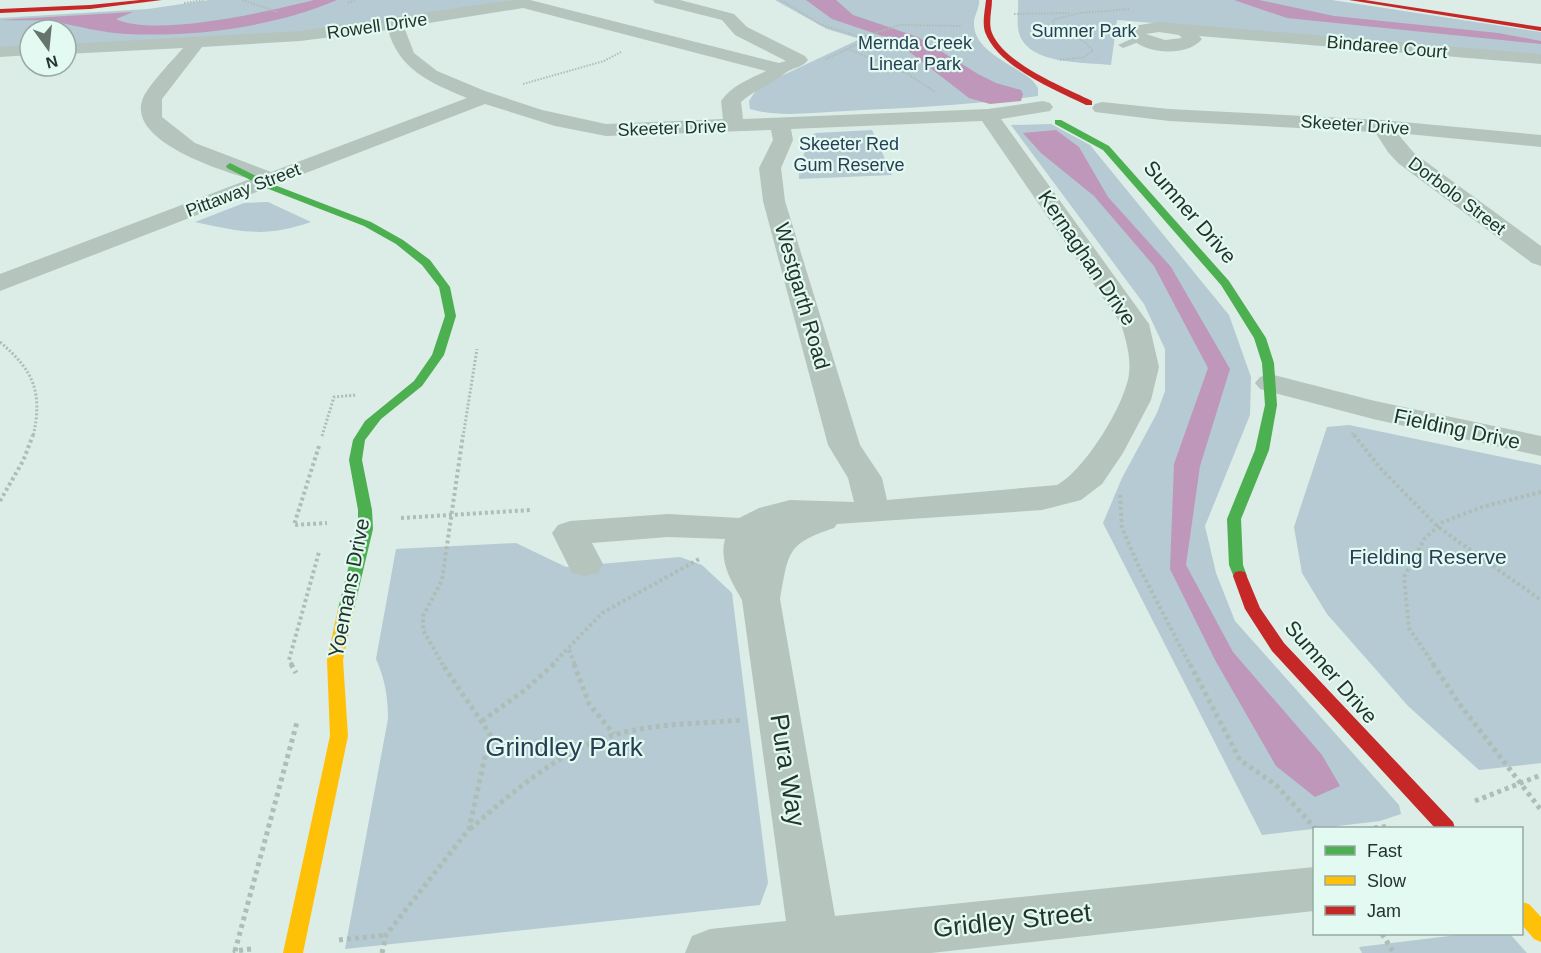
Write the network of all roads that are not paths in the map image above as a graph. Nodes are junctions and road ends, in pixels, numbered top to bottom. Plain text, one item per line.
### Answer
1 (159, 0) edge
2 (661, 0) edge
3 (1352, 0) edge
4 (525, 1) edge
5 (989, 6) edge
6 (0, 11) edge
7 (395, 24) junction
8 (1177, 29) junction
9 (1541, 29) edge
10 (1232, 34) junction
11 (1140, 38) junction
12 (1193, 39) junction
13 (196, 43) junction
14 (1123, 45) dead end
15 (78, 48) edge
16 (18, 50) edge
17 (0, 51) edge
18 (1541, 59) edge
19 (775, 70) junction
20 (1043, 78) junction
21 (486, 97) junction
22 (1050, 113) junction
23 (988, 115) junction
24 (1097, 118) junction
25 (1382, 126) junction
26 (734, 127) junction
27 (775, 133) junction
28 (1541, 141) edge
29 (1106, 148) junction
30 (265, 182) junction
31 (300, 196) joint
32 (1541, 258) edge
33 (0, 283) edge
34 (1271, 389) junction
35 (1373, 410) junction
36 (1541, 446) edge
37 (861, 512) junction
38 (755, 540) junction
39 (585, 564) dead end
40 (1445, 827) edge
41 (1313, 890) edge
42 (1523, 913) edge
43 (1541, 932) edge
44 (814, 941) junction
45 (293, 953) edge
46 (710, 953) edge

1 - 6 street
2 - 19 street
3 - 9 street
4 - 7 street, Rowell Drive
4 - 19 street, Rowell Drive
5 - 20 street
7 - 13 street, Rowell Drive
7 - 21 street, Skeeter Drive
8 - 10 street, Bindaree Court
8 - 11 street, Bindaree Court
8 - 12 street
10 - 12 street, Bindaree Court
10 - 18 street, Bindaree Court
11 - 12 street, Bindaree Court
11 - 14 lane
13 - 15 street, Rowell Drive
13 - 30 street, Yoemans Drive
16 - 17 street
19 - 26 street
20 - 22 street
20 - 24 street
21 - 26 street, Skeeter Drive
21 - 30 street, Pittaway Street
22 - 23 street, Skeeter Drive
22 - 24 street
22 - 24 street
22 - 29 street, Sumner Drive
23 - 27 street, Skeeter Drive
23 - 37 street, Kernaghan Drive
24 - 25 street, Skeeter Drive
24 - 29 street, Sumner Drive
25 - 28 street, Skeeter Drive
25 - 32 street, Dorbolo Street
26 - 27 street, Skeeter Drive
27 - 37 street, Westgarth Road
29 - 34 street, Sumner Drive
30 - 31 street, Yoemans Drive
30 - 33 street, Pittaway Street
31 - 45 street, Yoemans Drive
34 - 35 street, Fielding Drive
34 - 35 street, Fielding Drive
34 - 40 street, Sumner Drive
35 - 36 street, Fielding Drive
37 - 38 street, Kernaghan Drive
38 - 39 street
38 - 44 street, Pura Way
41 - 44 street, Gridley Street
42 - 43 street
44 - 46 street, Gridley Street

